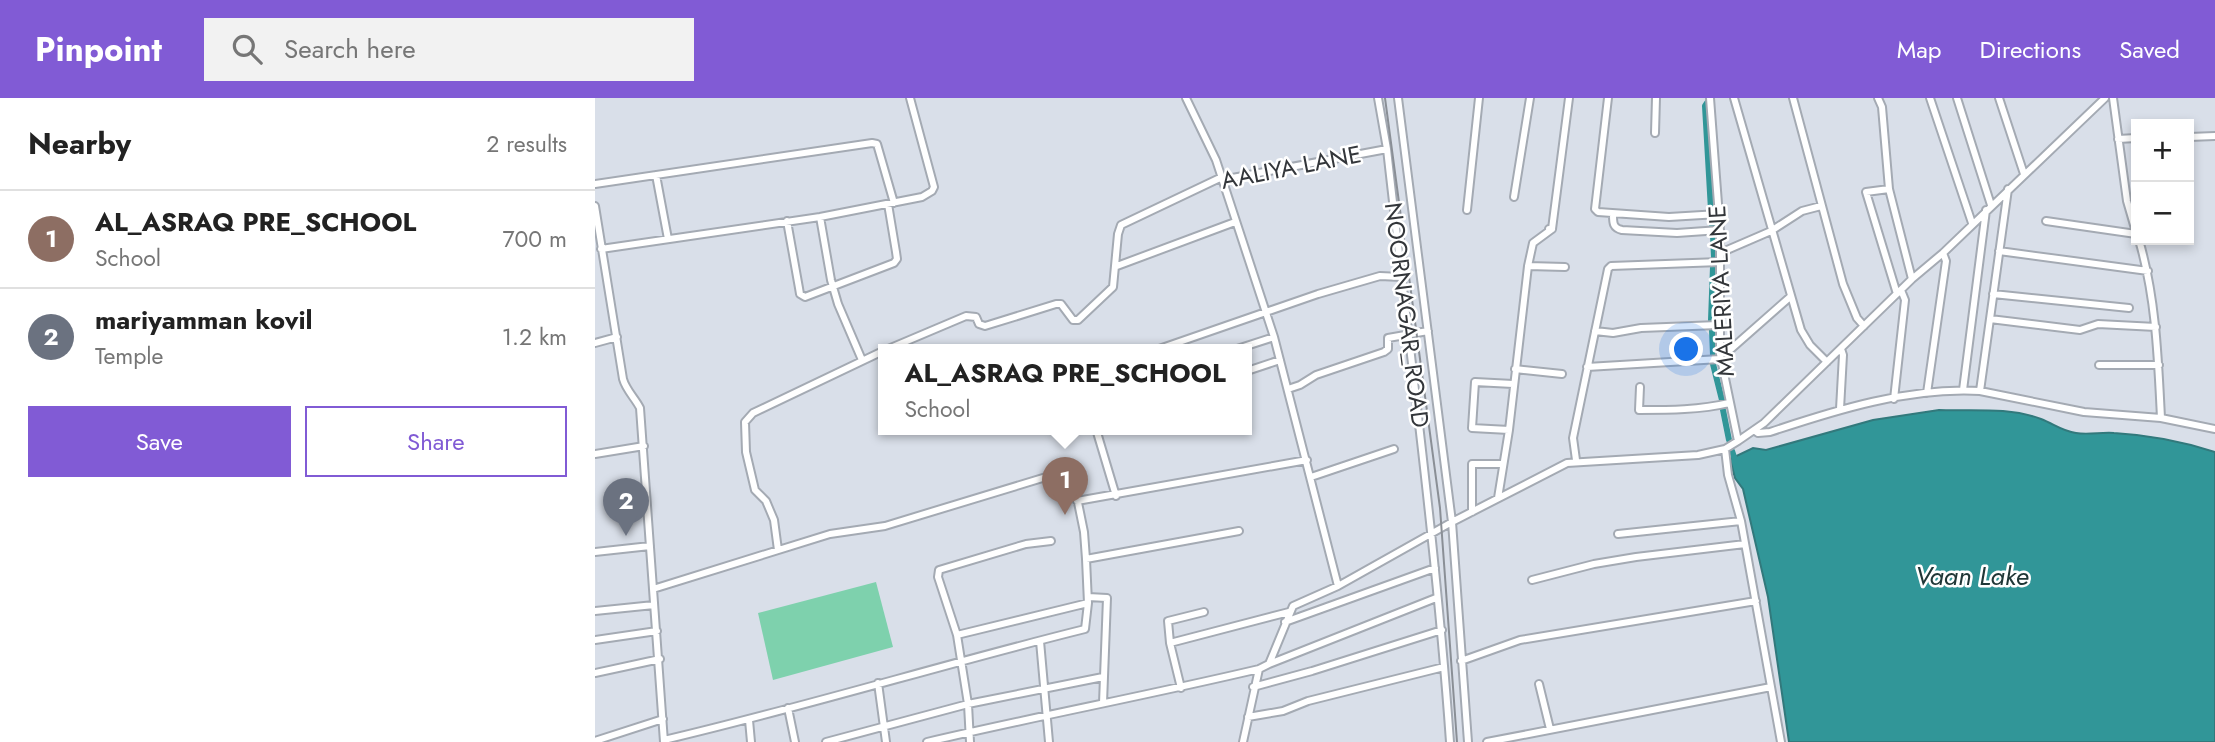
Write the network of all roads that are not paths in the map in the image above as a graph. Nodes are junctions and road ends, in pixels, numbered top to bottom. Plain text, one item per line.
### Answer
1 (910, 98) edge
2 (1186, 98) edge
3 (1378, 98) edge
4 (1398, 98) edge
5 (1479, 98) edge
6 (1529, 98) edge
7 (1569, 98) edge
8 (1608, 98) edge
9 (1656, 98) edge
10 (1710, 98) edge
11 (1734, 98) edge
12 (1793, 98) edge
13 (1878, 98) edge
14 (1930, 98) edge
15 (1957, 98) edge
16 (1999, 98) edge
17 (2105, 98) edge
18 (2113, 98) edge
19 (1655, 133) dead end
20 (2215, 136) edge
21 (2194, 137) edge
22 (2131, 138) edge
23 (2118, 139) junction
24 (1387, 149) junction
25 (2024, 174) junction
26 (656, 175) junction
27 (1222, 177) junction
28 (595, 184) edge
29 (1889, 189) junction
30 (2008, 189) junction
31 (1514, 197) dead end
32 (891, 203) junction
33 (595, 206) edge
34 (1821, 206) junction
35 (1989, 207) junction
36 (1467, 210) dead end
37 (1719, 214) junction
38 (1613, 215) junction
39 (2131, 215) edge
40 (820, 217) junction
41 (2046, 221) dead end
42 (787, 222) junction
43 (1235, 222) junction
44 (1972, 223) junction
45 (1720, 230) junction
46 (1771, 231) junction
47 (2131, 232) edge
48 (668, 239) junction
49 (2140, 245) edge
50 (601, 249) junction
51 (1999, 251) junction
52 (1720, 253) junction
53 (1943, 253) junction
54 (1720, 262) junction
55 (604, 266) junction
56 (1117, 266) junction
57 (1528, 266) junction
58 (1565, 267) dead end
59 (595, 268) edge
60 (2148, 271) junction
61 (1401, 277) junction
62 (1912, 279) junction
63 (833, 287) junction
64 (1899, 292) junction
65 (1993, 294) junction
66 (1790, 298) junction
67 (2129, 308) dead end
68 (1264, 313) junction
69 (1990, 319) junction
70 (1718, 325) junction
71 (1864, 326) junction
72 (2156, 327) junction
73 (1428, 331) junction
74 (1595, 331) junction
75 (1408, 334) junction
76 (617, 337) junction
77 (1274, 337) junction
78 (595, 343) edge
79 (900, 344) edge
80 (1174, 344) edge
81 (1252, 344) edge
82 (1841, 349) junction
83 (878, 353) edge
84 (1720, 357) junction
85 (862, 360) junction
86 (1280, 360) junction
87 (1827, 362) junction
88 (2099, 365) dead end
89 (2159, 365) junction
90 (1587, 367) junction
91 (1252, 369) edge
92 (1515, 369) junction
93 (1562, 374) dead end
94 (1513, 384) junction
95 (1640, 387) dead end
96 (1288, 389) junction
97 (1962, 390) junction
98 (1980, 391) junction
99 (1927, 393) junction
100 (1894, 398) junction
101 (1729, 403) junction
102 (1839, 409) junction
103 (2161, 418) junction
104 (2215, 429) edge
105 (1509, 430) junction
106 (1754, 430) junction
107 (1098, 435) edge
108 (1738, 441) junction
109 (644, 446) junction
110 (1394, 449) dead end
111 (1725, 449) junction
112 (595, 454) edge
113 (1307, 460) junction
114 (1576, 460) junction
115 (1503, 464) junction
116 (1311, 477) junction
117 (1116, 496) junction
118 (1498, 498) junction
119 (1077, 501) junction
120 (1472, 512) junction
121 (1741, 521) junction
122 (1452, 522) junction
123 (1239, 531) dead end
124 (1433, 533) junction
125 (1618, 534) dead end
126 (1051, 541) dead end
127 (1745, 544) junction
128 (650, 546) junction
129 (778, 550) junction
130 (595, 552) edge
131 (1086, 559) junction
132 (1435, 568) junction
133 (1532, 580) dead end
134 (1338, 586) junction
135 (653, 589) junction
136 (1436, 598) junction
137 (1088, 600) junction
138 (1756, 601) junction
139 (654, 605) junction
140 (595, 611) edge
141 (1204, 612) dead end
142 (1289, 612) junction
143 (1285, 622) junction
144 (1442, 629) junction
145 (657, 632) junction
146 (957, 635) junction
147 (595, 640) edge
148 (1040, 641) junction
149 (1170, 643) junction
150 (660, 659) junction
151 (960, 661) junction
152 (1461, 661) junction
153 (1269, 664) junction
154 (1444, 667) junction
155 (1259, 669) junction
156 (595, 673) edge
157 (1103, 677) junction
158 (878, 683) junction
159 (1539, 684) dead end
160 (1254, 687) junction
161 (1771, 687) junction
162 (1043, 688) junction
163 (1181, 688) junction
164 (1103, 703) junction
165 (968, 704) junction
166 (788, 708) junction
167 (1045, 716) junction
168 (1248, 717) junction
169 (663, 719) junction
170 (749, 720) junction
171 (884, 726) junction
172 (1550, 729) junction
173 (968, 732) junction
174 (598, 741) edge
175 (664, 741) edge
176 (751, 742) edge
177 (795, 742) edge
178 (826, 742) edge
179 (886, 742) edge
180 (927, 742) edge
181 (970, 742) edge
182 (1049, 742) edge
183 (1243, 742) edge
184 (1450, 742) edge
185 (1468, 742) edge
186 (1487, 742) edge
187 (1781, 742) edge

1 - 32 street
2 - 27 street
3 - 24 street, NOORNAGAR_ROAD
4 - 73 street
5 - 36 street
6 - 31 street
7 - 57 street
8 - 38 street
9 - 19 street
10 - 37 street, MALERIYA LANE
11 - 46 street
12 - 34 street
13 - 29 street
14 - 44 street
15 - 35 street
16 - 25 street
17 - 25 street
18 - 23 street
20 - 21 street
22 - 23 street
23 - 39 street
24 - 27 street, AALIYA LANE
24 - 61 street, NOORNAGAR_ROAD
25 - 30 street
26 - 28 street
26 - 32 street
26 - 48 street
27 - 43 street
27 - 56 street, AALIYA LANE
29 - 62 street
29 - 64 street
30 - 35 street
30 - 51 street
32 - 40 street
32 - 63 street
33 - 50 street
34 - 46 street
34 - 71 street
35 - 44 street
35 - 97 street
37 - 38 street
37 - 45 street, MALERIYA LANE
38 - 45 street
40 - 42 street
40 - 63 street
41 - 47 street
42 - 48 street
42 - 63 street
43 - 56 street
43 - 68 street
44 - 53 street
45 - 52 street, MALERIYA LANE
46 - 52 street
46 - 66 street
48 - 50 street
49 - 60 street
50 - 55 street
51 - 60 street
51 - 65 street
52 - 54 street, MALERIYA LANE
53 - 62 street
53 - 99 street
54 - 70 street, MALERIYA LANE
54 - 74 street
55 - 59 street
55 - 76 street
56 - 79 street
57 - 58 street
57 - 92 street
60 - 72 street
61 - 68 street
61 - 75 street, NOORNAGAR_ROAD
62 - 64 street
63 - 85 street
64 - 71 street
64 - 100 street
65 - 67 street
65 - 69 street
66 - 84 street
66 - 87 street
68 - 77 street
68 - 80 street
69 - 72 street
69 - 98 street
70 - 74 street
70 - 84 street, MALERIYA LANE
71 - 82 street
72 - 89 street
73 - 75 street
73 - 122 street
74 - 90 street
75 - 96 street
75 - 124 street, NOORNAGAR_ROAD
76 - 78 street
76 - 109 street
77 - 81 street
77 - 86 street
82 - 87 street
82 - 102 street
83 - 85 street
84 - 90 street
84 - 101 street, MALERIYA LANE
85 - 129 street
86 - 91 street
86 - 96 street
87 - 106 street
88 - 89 street
89 - 103 street
90 - 114 street
92 - 93 street
92 - 94 street
94 - 105 street
94 - 105 street
95 - 101 street
96 - 113 street
97 - 98 street
97 - 99 street
98 - 103 street
99 - 100 street
100 - 102 street
101 - 108 street, MALERIYA LANE
102 - 106 street
103 - 104 street
105 - 115 street
106 - 108 street
107 - 117 street
108 - 111 street
109 - 112 street
109 - 128 street
110 - 116 street
111 - 114 street
111 - 121 street
113 - 116 street
113 - 117 street
114 - 118 street
115 - 118 street
115 - 120 street
116 - 134 street
117 - 119 street
118 - 120 street
119 - 129 street
119 - 131 street
120 - 122 street
121 - 125 street
121 - 127 street
122 - 124 street
122 - 152 street
123 - 131 street
124 - 132 street, NOORNAGAR_ROAD
124 - 134 street
126 - 146 street
127 - 133 street
127 - 138 street
128 - 130 street
128 - 135 street
129 - 135 street
131 - 137 street
132 - 136 street, NOORNAGAR_ROAD
132 - 143 street
134 - 142 street
135 - 139 street
136 - 144 street, NOORNAGAR_ROAD
136 - 153 street
137 - 146 street
137 - 148 street
137 - 157 street
138 - 152 street
138 - 161 street
139 - 140 street
139 - 145 street
141 - 149 street
142 - 143 street
142 - 149 street
143 - 153 street
144 - 154 street, NOORNAGAR_ROAD
144 - 160 street
145 - 147 street
145 - 150 street
146 - 151 street
148 - 151 street
148 - 162 street
149 - 163 street
150 - 156 street
150 - 169 street
151 - 158 street
151 - 165 street
152 - 185 street
153 - 155 street
154 - 168 street
154 - 184 street, NOORNAGAR_ROAD
155 - 160 street
155 - 163 street
157 - 162 street
157 - 164 street
158 - 166 street
158 - 171 street
159 - 172 street
160 - 168 street
161 - 172 street
161 - 187 street
162 - 165 street
162 - 167 street
163 - 164 street
164 - 167 street
165 - 171 street
165 - 173 street
166 - 170 street
166 - 177 street
167 - 173 street
167 - 182 street
168 - 183 street
169 - 174 street
169 - 175 street
170 - 175 street
170 - 176 street
171 - 178 street
171 - 179 street
172 - 186 street
173 - 180 street
173 - 181 street

